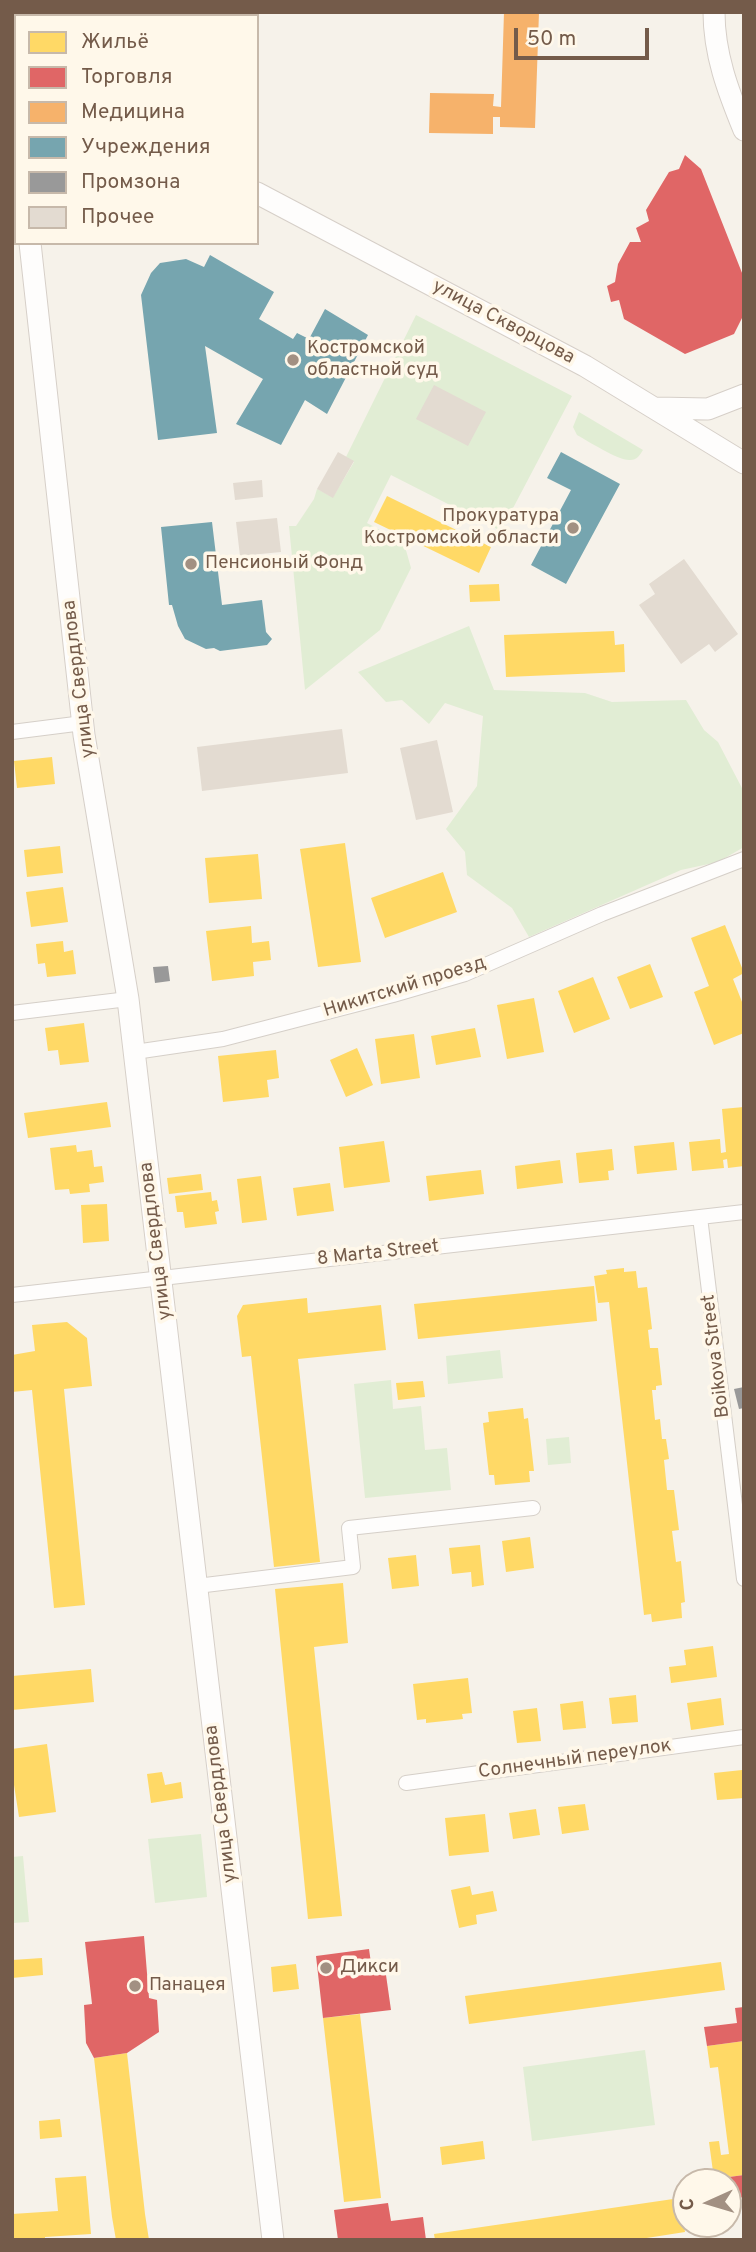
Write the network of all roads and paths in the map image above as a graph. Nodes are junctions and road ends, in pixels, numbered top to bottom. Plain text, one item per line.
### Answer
1 (714, 12) edge
2 (744, 130) edge
3 (259, 194) edge
4 (30, 245) edge
5 (744, 395) edge
6 (654, 408) junction
7 (744, 463) edge
8 (83, 723) junction
9 (12, 732) edge
10 (744, 859) edge
11 (128, 999) junction
12 (12, 1013) edge
13 (135, 1052) junction
14 (744, 1212) edge
15 (700, 1217) junction
16 (161, 1278) junction
17 (12, 1296) edge
18 (533, 1508) dead end
19 (744, 1579) edge
20 (197, 1586) junction
21 (744, 1737) edge
22 (406, 1783) dead end
23 (273, 2240) edge

1 - 2 street
3 - 6 street, улица Скворцова
4 - 8 street, улица Свердлова
5 - 6 street
6 - 7 street, улица Скворцова
8 - 9 street
8 - 11 street, улица Свердлова
10 - 13 street, Никитский проезд
11 - 12 street
11 - 13 street, улица Свердлова
13 - 16 street, улица Свердлова
14 - 15 street, 8 Marta Street
15 - 16 street, 8 Marta Street
15 - 19 street, Boikova Street
16 - 17 street, 8 Marta Street
16 - 20 street, улица Свердлова
18 - 20 street
20 - 23 street, улица Свердлова
21 - 22 street, Солнечный переулок

